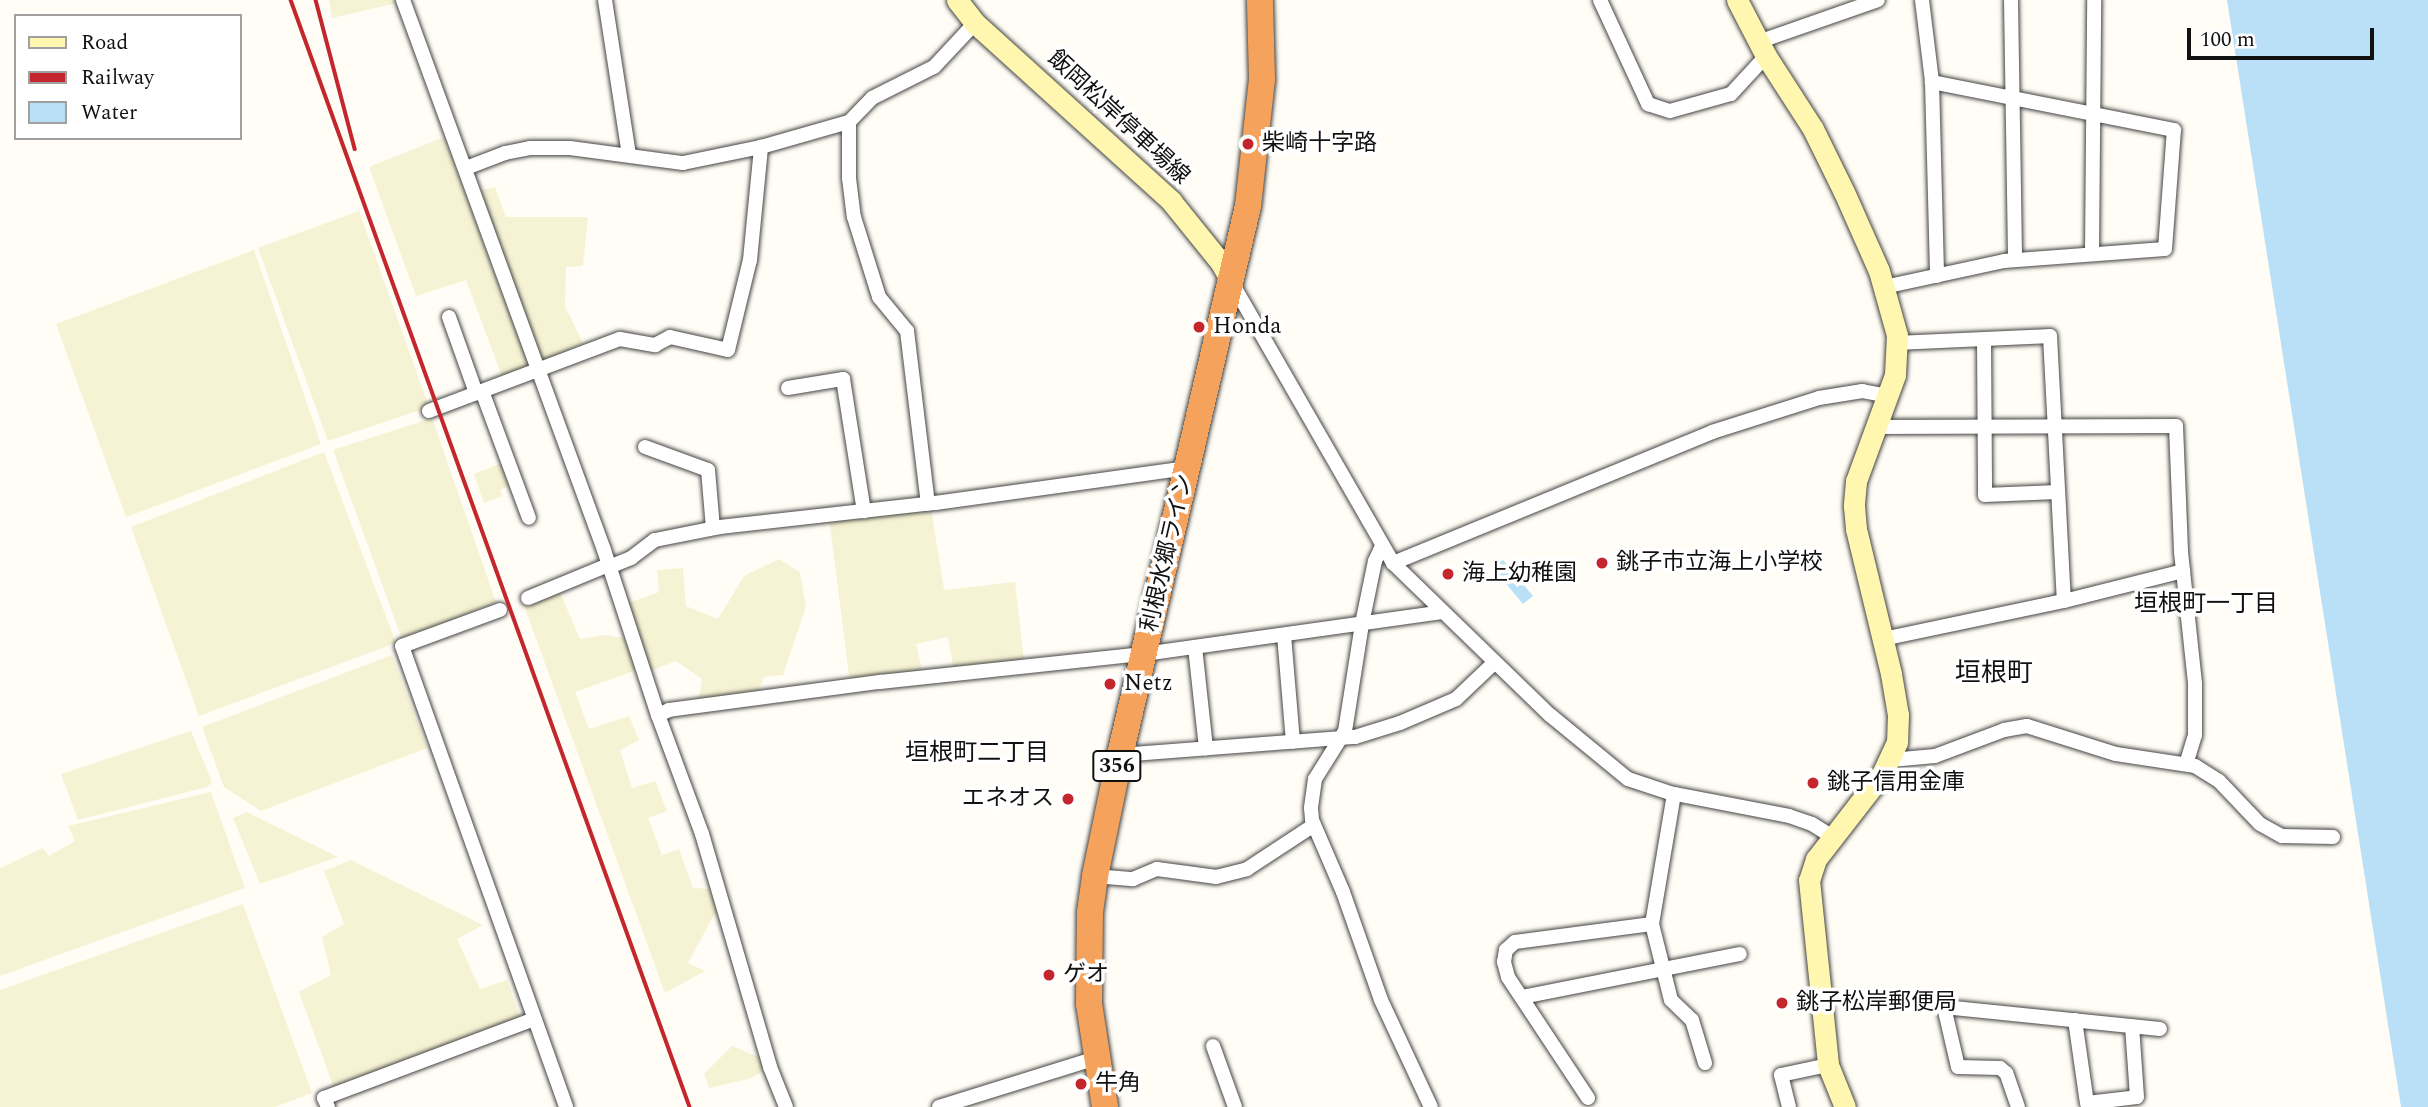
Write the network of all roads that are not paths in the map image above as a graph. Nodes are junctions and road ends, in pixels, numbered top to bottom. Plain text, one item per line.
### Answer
1 (403, 0) edge
2 (605, 0) edge
3 (957, 0) edge
4 (1260, 0) edge
5 (1600, 0) edge
6 (1737, 0) edge
7 (1878, 0) edge
8 (1922, 0) edge
9 (2011, 0) edge
10 (2094, 0) edge
11 (975, 23) junction
12 (1762, 49) junction
13 (1932, 82) junction
14 (2012, 98) junction
15 (2093, 114) junction
16 (849, 122) junction
17 (761, 147) junction
18 (629, 155) junction
19 (466, 168) junction
20 (2092, 253) junction
21 (2015, 260) junction
22 (1937, 276) junction
23 (1233, 283) junction
24 (1884, 287) junction
25 (449, 317) dead end
26 (1984, 339) junction
27 (1897, 343) junction
28 (540, 369) junction
29 (788, 388) dead end
30 (479, 392) junction
31 (1888, 396) junction
32 (429, 411) dead end
33 (1985, 426) junction
34 (1876, 427) junction
35 (2053, 427) junction
36 (645, 447) dead end
37 (1188, 468) junction
38 (2057, 492) junction
39 (928, 504) junction
40 (864, 511) junction
41 (529, 518) dead end
42 (713, 528) junction
43 (1382, 546) junction
44 (1393, 563) junction
45 (608, 566) junction
46 (2183, 571) junction
47 (528, 598) dead end
48 (2064, 601) junction
49 (500, 610) dead end
50 (1442, 612) junction
51 (1362, 624) junction
52 (1284, 635) junction
53 (1883, 639) junction
54 (1195, 647) junction
55 (1144, 654) junction
56 (1494, 663) junction
57 (658, 716) junction
58 (1342, 739) junction
59 (1293, 742) junction
60 (1206, 748) junction
61 (1120, 755) junction
62 (1891, 760) junction
63 (2186, 764) junction
64 (1674, 794) junction
65 (1314, 825) junction
66 (1833, 837) junction
67 (2333, 837) dead end
68 (1095, 876) junction
69 (1652, 924) junction
70 (1740, 954) dead end
71 (1663, 970) junction
72 (1522, 997) junction
73 (534, 1019) junction
74 (2075, 1020) junction
75 (2132, 1026) junction
76 (2160, 1029) dead end
77 (1213, 1046) dead end
78 (1096, 1058) junction
79 (1705, 1063) dead end
80 (1828, 1065) junction
81 (1588, 1098) dead end
82 (328, 1107) edge
83 (566, 1107) edge
84 (786, 1107) edge
85 (939, 1107) edge
86 (1105, 1107) edge
87 (1235, 1107) edge
88 (1431, 1107) edge
89 (1790, 1107) edge
90 (1845, 1107) edge
91 (2018, 1107) edge

1 - 19 street
2 - 18 street
3 - 11 street, 飯岡松岸停車場線
4 - 23 highway, 利根水郷ライン / 356
5 - 12 street
6 - 12 street
7 - 12 street
8 - 13 street
9 - 14 street
10 - 15 street
11 - 16 street
11 - 23 street, 飯岡松岸停車場線
12 - 24 street
13 - 14 street
13 - 22 street
14 - 15 street
14 - 21 street
15 - 20 street
15 - 20 street
16 - 17 street
16 - 39 street
17 - 18 street
17 - 28 street
18 - 19 street
19 - 28 street
20 - 21 street
21 - 22 street
22 - 24 street
23 - 37 highway, 利根水郷ライン / 356
23 - 43 street
24 - 27 street
25 - 30 street
26 - 27 street
26 - 33 street
26 - 35 street
27 - 31 street
28 - 30 street
28 - 45 street
29 - 40 street
30 - 32 street
30 - 41 street
31 - 34 street
31 - 44 street
33 - 34 street
33 - 35 street
33 - 38 street
34 - 53 street
35 - 38 street
35 - 46 street
36 - 42 street
37 - 39 street
37 - 55 highway, 利根水郷ライン / 356
38 - 48 street
39 - 40 street
40 - 42 street
42 - 45 street
43 - 44 street
43 - 51 street
44 - 50 street
45 - 47 street
45 - 57 street
46 - 48 street
46 - 63 street
48 - 53 street
49 - 73 street
50 - 51 street
50 - 56 street
51 - 52 street
51 - 58 street
52 - 54 street
52 - 59 street
53 - 62 street
54 - 55 street
54 - 60 street
55 - 57 street
55 - 61 highway, 利根水郷ライン / 356
56 - 58 street
56 - 64 street
57 - 84 street
58 - 59 street
58 - 65 street
59 - 60 street
60 - 61 street
61 - 68 highway, 利根水郷ライン / 356
62 - 63 street
62 - 66 street
63 - 67 street
64 - 66 street
64 - 69 street
65 - 68 street
65 - 88 street
66 - 80 street
68 - 78 highway, 利根水郷ライン / 356
69 - 71 street
69 - 72 street
70 - 71 street
71 - 72 street
71 - 79 street
72 - 81 street
73 - 82 street
73 - 83 street
74 - 75 street
74 - 75 street
74 - 91 street
75 - 76 street
77 - 87 street
78 - 85 street
78 - 86 highway, 利根水郷ライン / 356
80 - 89 street
80 - 90 street

